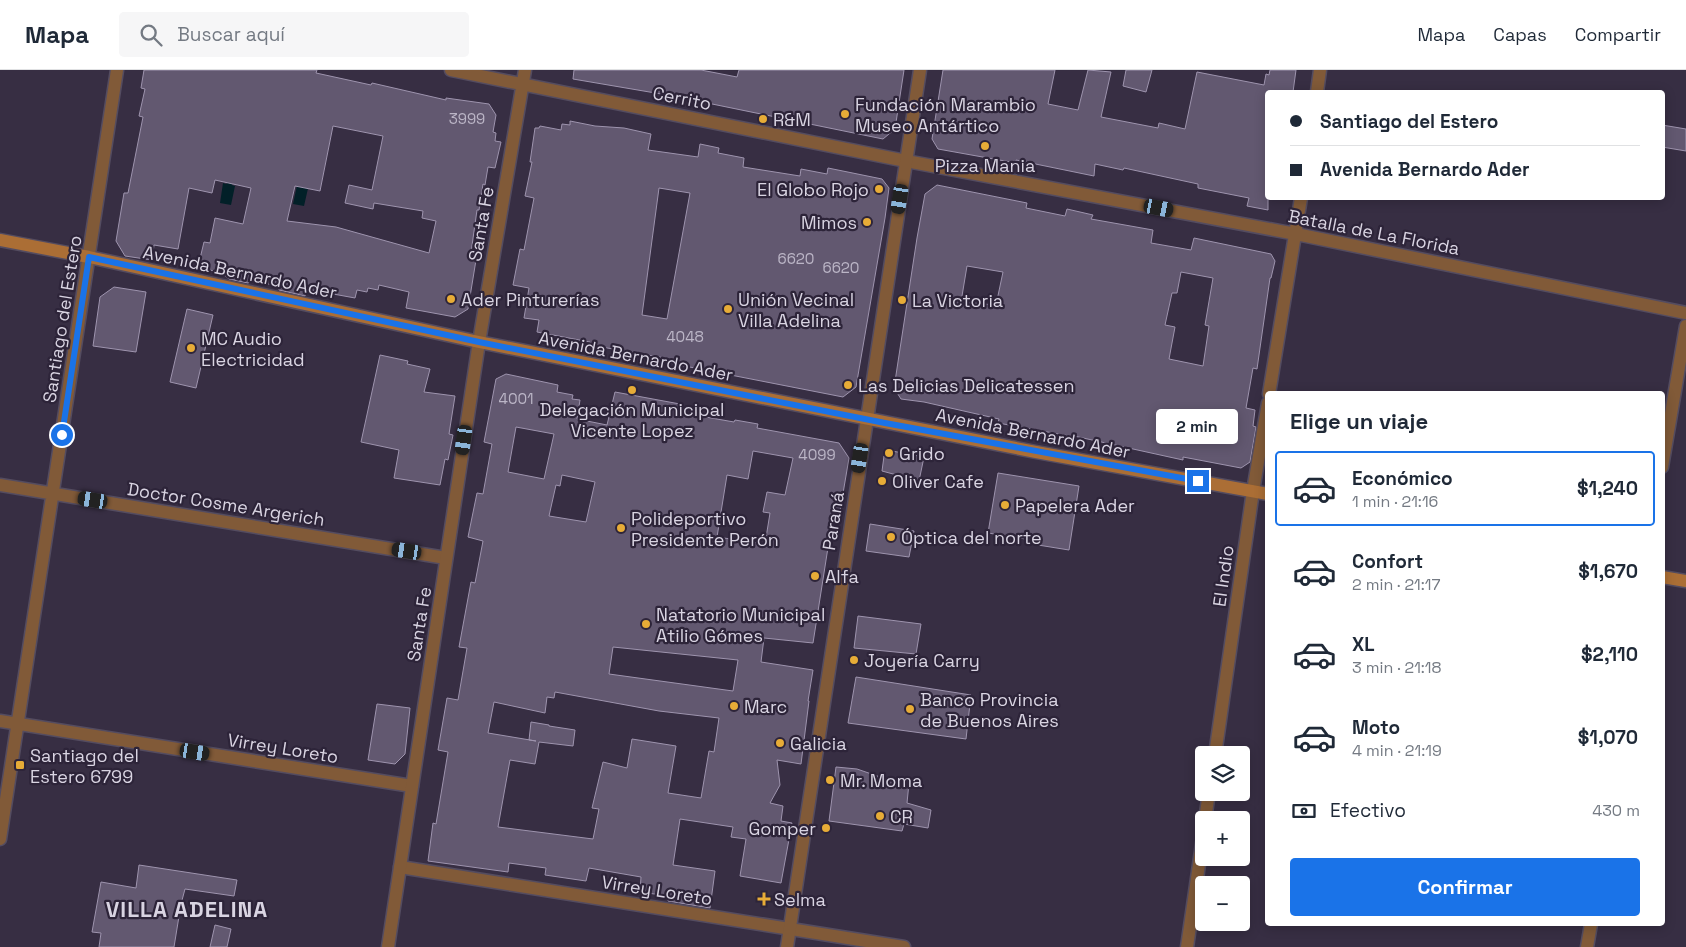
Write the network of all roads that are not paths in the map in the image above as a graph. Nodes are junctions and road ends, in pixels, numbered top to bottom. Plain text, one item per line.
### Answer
1 (117, 70) edge
2 (451, 70) edge
3 (525, 70) edge
4 (920, 70) edge
5 (1320, 70) edge
6 (523, 84) junction
7 (1317, 90) edge
8 (906, 161) junction
9 (1301, 200) edge
10 (1296, 234) junction
11 (0, 240) edge
12 (89, 257) junction
13 (1686, 313) edge
14 (1686, 326) edge
15 (479, 342) junction
16 (1270, 391) edge
17 (866, 419) junction
18 (1265, 421) edge
19 (1665, 449) edge
20 (0, 486) edge
21 (1253, 491) junction
22 (1265, 493) edge
23 (54, 494) junction
24 (446, 558) junction
25 (1665, 578) edge
26 (1686, 581) edge
27 (0, 721) edge
28 (17, 724) junction
29 (1216, 746) edge
30 (412, 786) junction
31 (0, 839) edge
32 (400, 866) junction
33 (1199, 866) edge
34 (1591, 926) edge
35 (790, 929) junction
36 (388, 947) edge
37 (786, 947) edge
38 (904, 947) edge
39 (1187, 947) edge
40 (1587, 947) edge

1 - 12 street, Santiago del Estero
2 - 6 street, Cerrito
3 - 6 street, Santa Fe
4 - 8 street, Paraná
5 - 7 street
6 - 8 street, Cerrito
6 - 15 street, Santa Fe
8 - 10 street, Batalla de La Florida
8 - 17 street, Paraná
9 - 10 street
10 - 13 street, Batalla de La Florida
10 - 16 street
11 - 12 main road, Avenida Bernardo Ader
12 - 15 main road, Avenida Bernardo Ader
12 - 23 street, Santiago del Estero
14 - 19 street
15 - 17 main road, Avenida Bernardo Ader
15 - 24 street, Santa Fe
17 - 21 main road, Avenida Bernardo Ader
17 - 35 street, Paraná
18 - 21 street, El Indio
20 - 23 street, Doctor Cosme Argerich
21 - 22 main road, Avenida Bernardo Ader
21 - 29 street, El Indio
23 - 24 street, Doctor Cosme Argerich
23 - 28 street, Santiago del Estero
24 - 30 street, Santa Fe
25 - 26 main road
27 - 28 street, Virrey Loreto
28 - 30 street, Virrey Loreto
28 - 31 street, Santiago del Estero
30 - 32 street, Santa Fe
32 - 35 street, Virrey Loreto
32 - 36 street, Santa Fe
33 - 39 street
34 - 40 street
35 - 37 street, Paraná
35 - 38 street, Virrey Loreto

